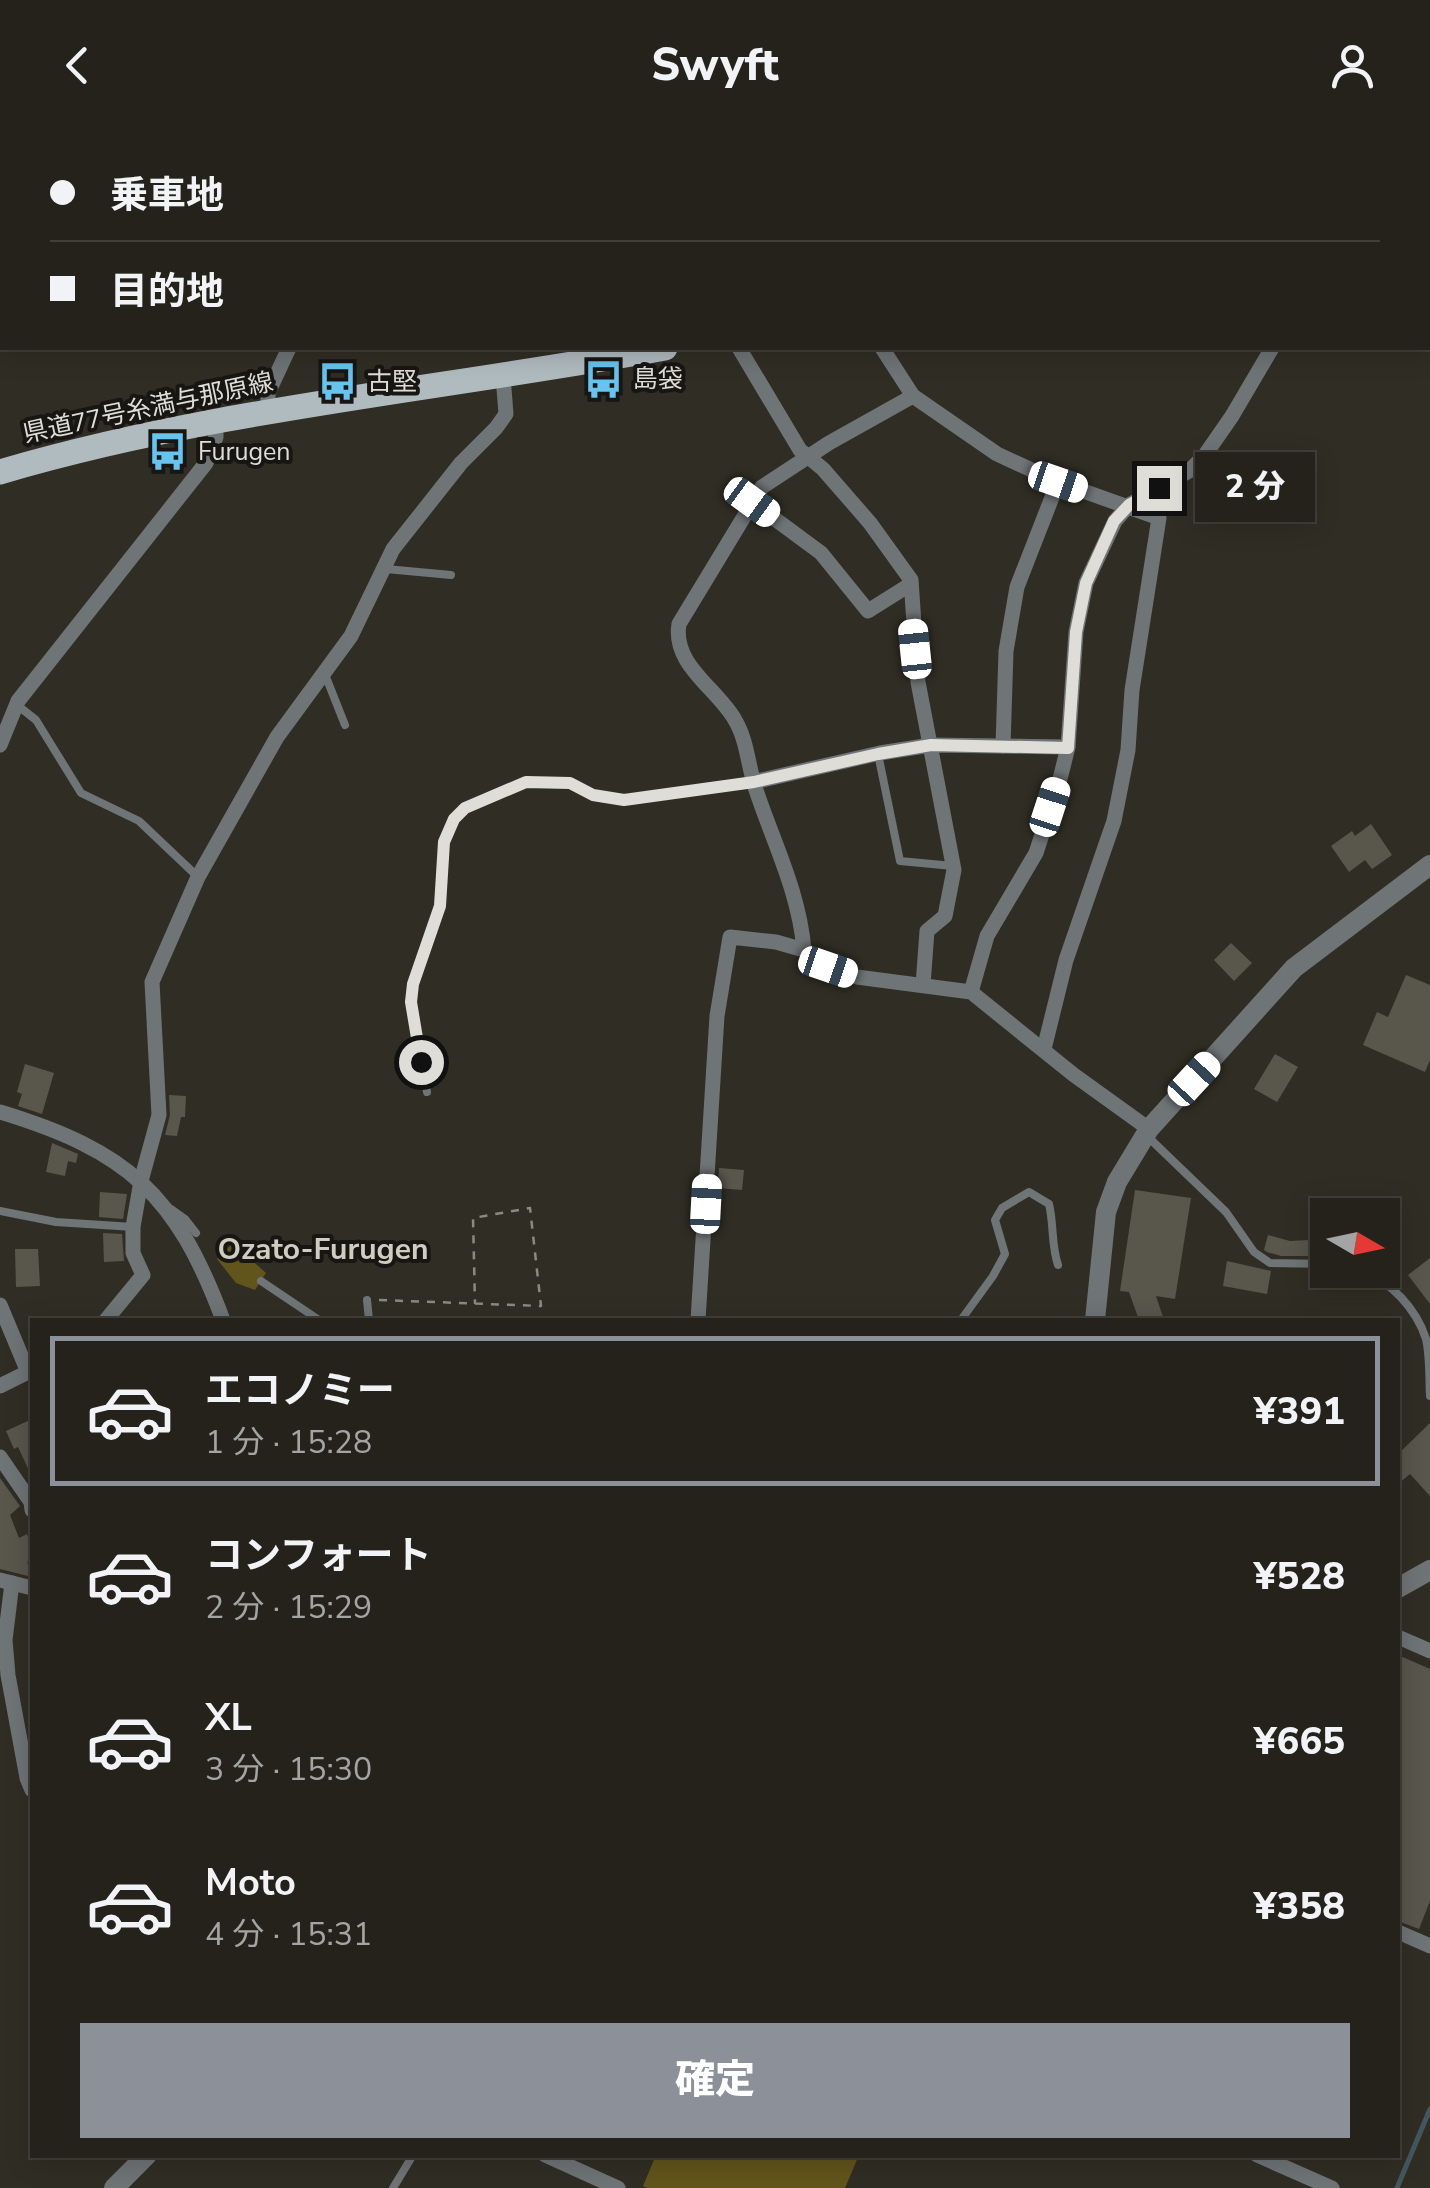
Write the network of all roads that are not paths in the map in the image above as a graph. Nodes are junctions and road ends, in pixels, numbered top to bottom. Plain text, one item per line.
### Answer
1 (287, 350) edge
2 (645, 350) edge
3 (739, 350) edge
4 (883, 350) edge
5 (1271, 350) edge
6 (503, 376) junction
7 (914, 396) junction
8 (268, 412) junction
9 (216, 423) junction
10 (810, 456) junction
11 (0, 472) edge
12 (1058, 482) junction
13 (752, 502) junction
14 (1129, 505) junction
15 (383, 568) junction
16 (450, 575) dead end
17 (911, 584) junction
18 (324, 672) junction
19 (16, 705) junction
20 (345, 725) dead end
21 (0, 745) edge
22 (931, 745) junction
23 (1004, 746) junction
24 (1068, 748) junction
25 (878, 754) junction
26 (754, 782) junction
27 (1430, 865) edge
28 (953, 866) junction
29 (198, 876) junction
30 (804, 950) junction
31 (922, 985) junction
32 (972, 992) junction
33 (1044, 1049) junction
34 (426, 1092) dead end
35 (0, 1112) edge
36 (1147, 1132) junction
37 (141, 1181) junction
38 (166, 1207) junction
39 (0, 1211) edge
40 (133, 1228) junction
41 (196, 1233) dead end
42 (1310, 1264) edge
43 (1058, 1265) dead end
44 (261, 1281) dead end
45 (1390, 1288) edge
46 (367, 1300) road end
47 (0, 1305) edge
48 (108, 1318) edge
49 (222, 1318) edge
50 (316, 1318) edge
51 (369, 1318) edge
52 (698, 1318) edge
53 (962, 1318) edge
54 (1096, 1318) edge
55 (30, 1373) edge
56 (30, 1375) edge
57 (0, 1386) edge
58 (1430, 1396) edge
59 (0, 1458) edge
60 (30, 1501) edge
61 (1430, 1570) edge
62 (6, 1582) edge
63 (1400, 1587) edge
64 (1400, 1638) edge
65 (1430, 1651) edge
66 (27, 1783) edge
67 (1400, 1933) edge
68 (1430, 1946) edge
69 (145, 2158) edge
70 (411, 2158) edge
71 (552, 2158) edge
72 (1264, 2158) edge
73 (616, 2185) edge
74 (114, 2188) edge
75 (393, 2188) edge
76 (1332, 2188) edge

1 - 8 street
2 - 6 main road, 県道77号糸満与那原線
3 - 10 street
4 - 7 street
5 - 14 street
6 - 8 main road, 県道77号糸満与那原線
6 - 15 street
7 - 10 street
7 - 12 street
8 - 9 main road, 県道77号糸満与那原線
9 - 11 main road, 県道77号糸満与那原線
9 - 19 street
10 - 13 street
10 - 17 street
12 - 14 street
12 - 23 street
13 - 17 street
13 - 26 street
14 - 24 street
14 - 33 street
15 - 16 lane
15 - 18 street
17 - 22 street
18 - 20 lane
18 - 29 street
19 - 21 street
19 - 29 lane
22 - 23 street
22 - 25 street
22 - 28 street
23 - 24 street
24 - 32 street
25 - 26 street
25 - 28 lane
26 - 30 street
26 - 34 lane
27 - 36 street
28 - 31 street
29 - 37 street
30 - 31 street
30 - 52 street
31 - 32 street
32 - 33 street
33 - 36 street
35 - 37 street
36 - 42 lane
36 - 54 street
37 - 38 street
37 - 40 street
38 - 41 lane
38 - 49 street
39 - 40 lane
40 - 48 street
43 - 53 lane
44 - 50 lane
45 - 58 lane
46 - 51 lane
47 - 55 street
56 - 57 street
59 - 60 street
61 - 63 street
62 - 66 street
64 - 65 street
67 - 68 street
69 - 74 street
70 - 75 lane
71 - 73 street
72 - 76 street

